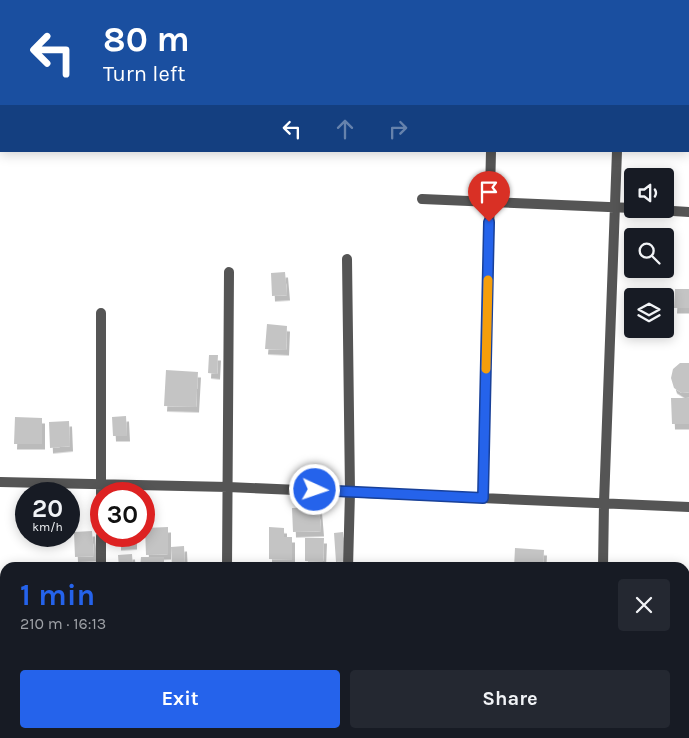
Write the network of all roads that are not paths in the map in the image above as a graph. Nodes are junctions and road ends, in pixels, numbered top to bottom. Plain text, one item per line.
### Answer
1 (491, 152) edge
2 (616, 152) edge
3 (422, 199) dead end
4 (490, 202) junction
5 (614, 207) junction
6 (624, 208) edge
7 (674, 211) edge
8 (689, 212) edge
9 (347, 259) dead end
10 (229, 272) dead end
11 (101, 313) dead end
12 (0, 482) edge
13 (102, 482) edge
14 (228, 486) junction
15 (90, 488) edge
16 (155, 488) edge
17 (350, 492) junction
18 (483, 498) junction
19 (604, 503) junction
20 (689, 507) edge
21 (101, 547) edge
22 (101, 562) edge
23 (227, 562) edge
24 (348, 562) edge
25 (603, 562) edge

1 - 4 street
2 - 5 street
3 - 4 street
4 - 5 street
4 - 18 street
5 - 6 street
5 - 19 street
7 - 8 street
9 - 17 street
10 - 14 street
11 - 13 street
12 - 15 street
14 - 16 street
14 - 17 street
14 - 23 street
17 - 18 street
17 - 24 street
18 - 19 street
19 - 20 street
19 - 25 street
21 - 22 street

